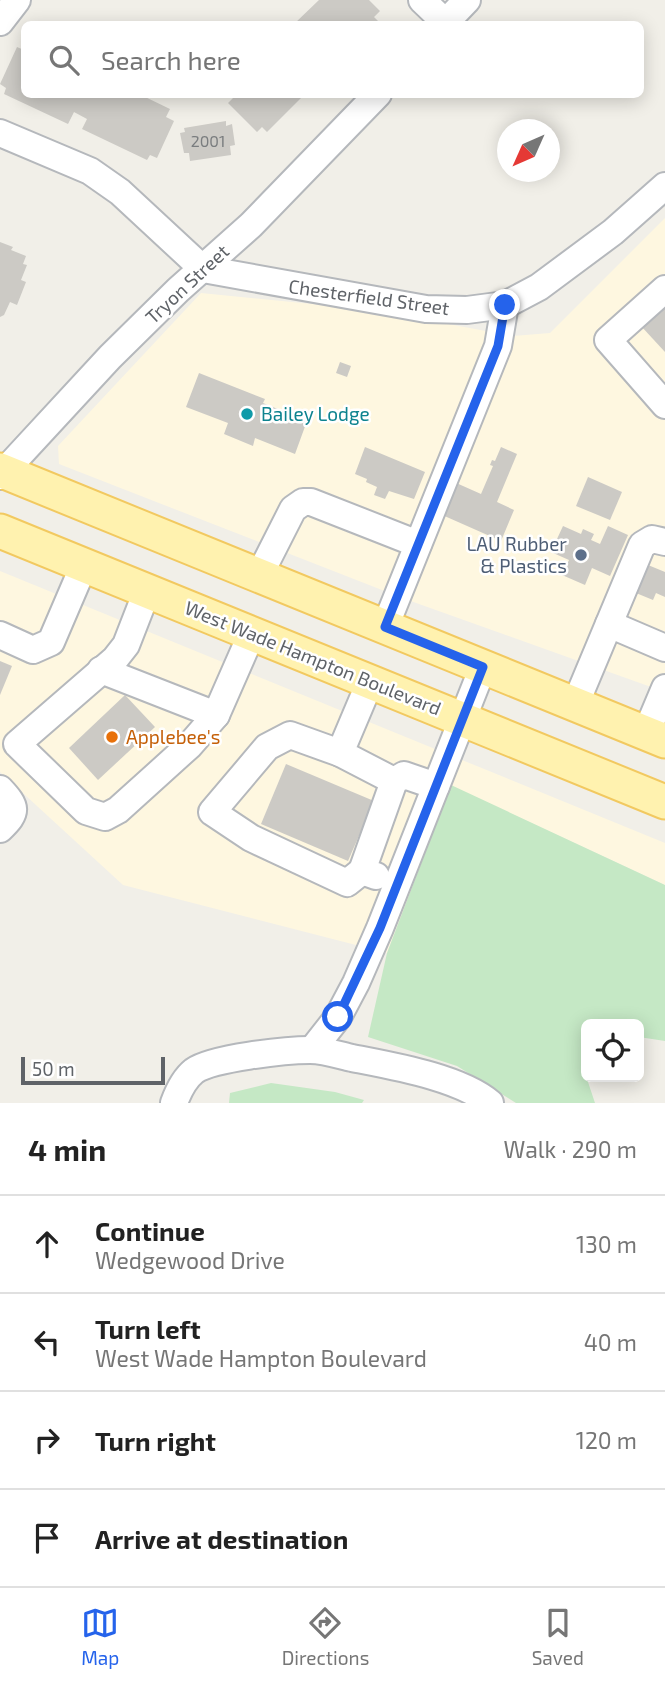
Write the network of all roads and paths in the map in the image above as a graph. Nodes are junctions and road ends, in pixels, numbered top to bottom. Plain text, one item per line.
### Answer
1 (17, 0) edge
2 (422, 0) edge
3 (467, 0) edge
4 (442, 21) edge
5 (448, 21) edge
6 (0, 22) edge
7 (374, 98) edge
8 (0, 133) edge
9 (665, 186) edge
10 (203, 269) junction
11 (665, 289) edge
12 (505, 305) junction
13 (665, 405) edge
14 (1, 473) edge
15 (0, 531) edge
16 (665, 542) edge
17 (418, 544) junction
18 (84, 565) junction
19 (259, 576) junction
20 (147, 591) junction
21 (609, 624) junction
22 (385, 627) junction
23 (253, 633) junction
24 (0, 635) edge
25 (665, 648) edge
26 (483, 667) junction
27 (101, 670) junction
28 (370, 682) junction
29 (665, 688) edge
30 (575, 705) junction
31 (216, 715) junction
32 (462, 720) junction
33 (655, 737) edge
34 (8, 752) edge
35 (340, 753) junction
36 (394, 782) junction
37 (436, 786) junction
38 (0, 789) edge
39 (665, 802) edge
40 (0, 830) edge
41 (362, 871) junction
42 (397, 884) junction
43 (312, 1050) junction
44 (174, 1103) edge
45 (490, 1103) edge

1 - 6 street
2 - 4 street
3 - 5 street
7 - 10 street, Tryon Street
8 - 10 street
9 - 12 street, Chesterfield Street
10 - 12 street, Chesterfield Street
10 - 14 street, Tryon Street
11 - 13 street
12 - 17 street
14 - 19 main road
15 - 18 main road, West Wade Hampton Boulevard
16 - 21 street
17 - 19 street
17 - 22 street
18 - 20 main road, West Wade Hampton Boulevard
18 - 24 street
19 - 22 main road
20 - 23 main road, West Wade Hampton Boulevard
20 - 27 street
21 - 25 street
21 - 30 street
22 - 26 main road
23 - 28 main road, West Wade Hampton Boulevard
23 - 31 street
26 - 30 main road
26 - 32 street
27 - 31 street
27 - 34 street
28 - 32 main road, West Wade Hampton Boulevard
28 - 35 street
29 - 33 street
30 - 33 main road
31 - 34 street
32 - 37 street
32 - 39 main road, West Wade Hampton Boulevard
35 - 36 street
35 - 41 street
36 - 37 street
36 - 41 street
37 - 42 street
38 - 40 street
41 - 42 street
42 - 43 street
43 - 44 street
43 - 45 street

